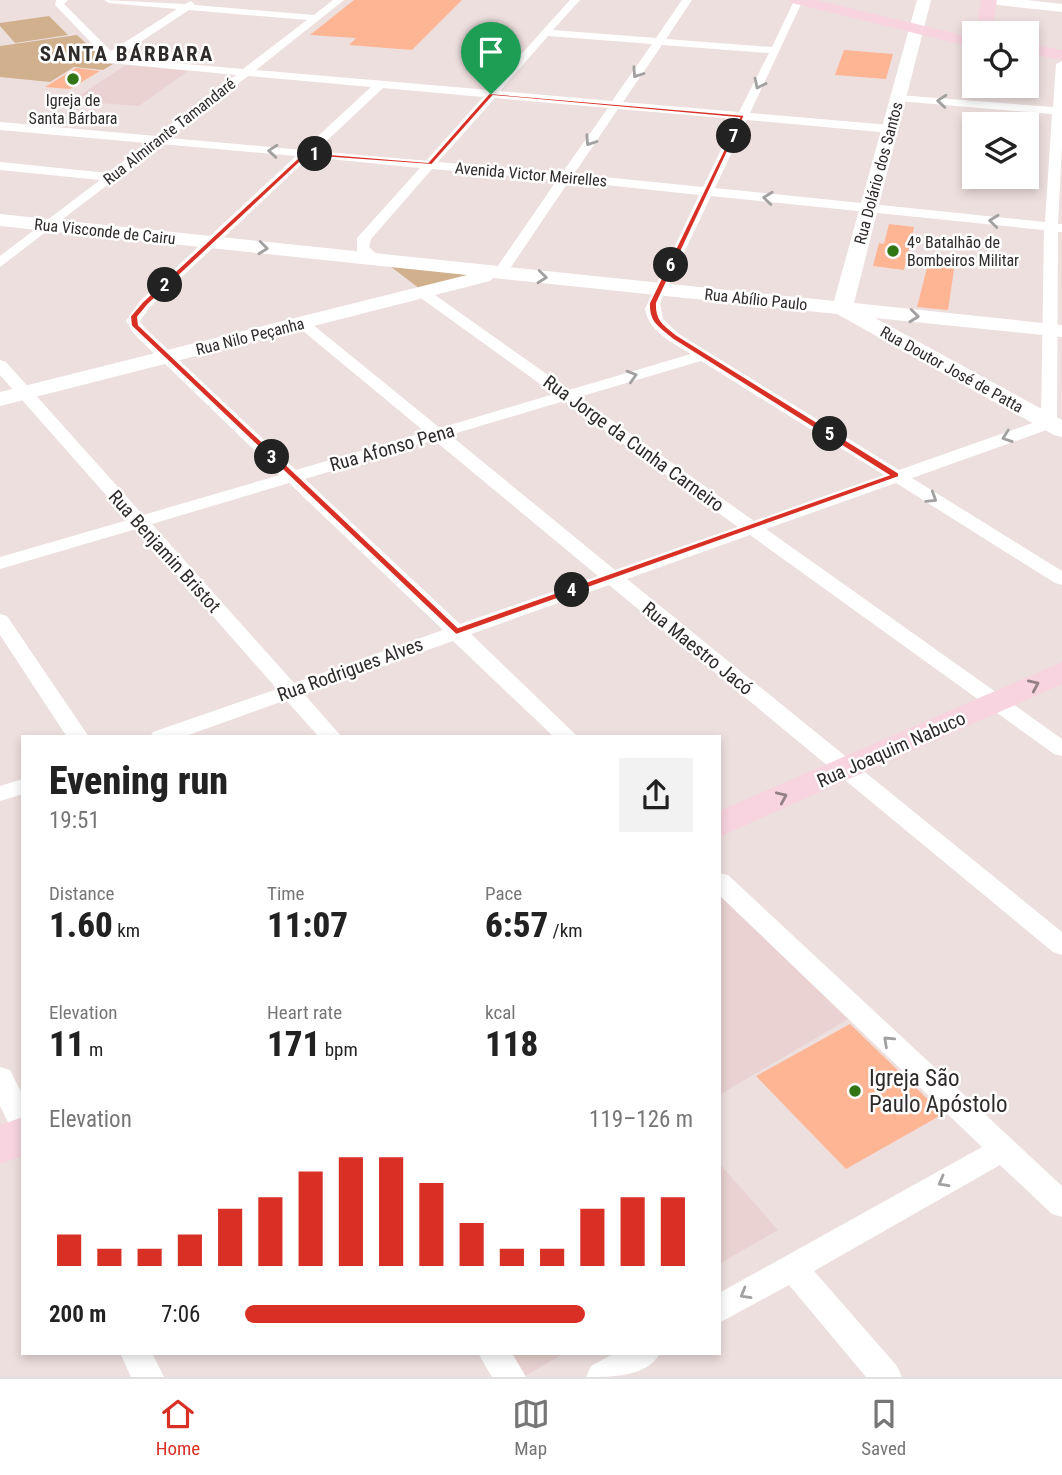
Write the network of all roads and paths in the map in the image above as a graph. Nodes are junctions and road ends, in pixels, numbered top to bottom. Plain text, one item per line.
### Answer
1 (63, 0) edge
2 (109, 0) edge
3 (198, 0) edge
4 (339, 0) edge
5 (575, 0) edge
6 (687, 0) edge
7 (798, 0) edge
8 (822, 0) edge
9 (924, 0) edge
10 (988, 0) edge
11 (188, 7) junction
12 (1062, 8) edge
13 (316, 18) junction
14 (985, 21) edge
15 (917, 30) junction
16 (546, 33) junction
17 (962, 35) edge
18 (952, 37) junction
19 (962, 37) edge
20 (962, 40) edge
21 (659, 41) junction
22 (775, 50) junction
23 (1039, 52) edge
24 (108, 58) junction
25 (1039, 58) edge
26 (1062, 61) edge
27 (245, 73) junction
28 (379, 85) junction
29 (491, 94) junction
30 (898, 98) junction
31 (615, 105) junction
32 (1060, 111) edge
33 (743, 117) junction
34 (0, 126) edge
35 (890, 129) junction
36 (158, 140) junction
37 (306, 153) junction
38 (430, 164) junction
39 (0, 166) edge
40 (111, 177) junction
41 (566, 177) junction
42 (707, 191) junction
43 (869, 209) junction
44 (0, 220) edge
45 (49, 225) junction
46 (1057, 228) edge
47 (212, 242) junction
48 (376, 260) junction
49 (0, 263) edge
50 (500, 273) junction
51 (659, 289) junction
52 (423, 293) junction
53 (842, 308) junction
54 (302, 323) junction
55 (1057, 331) edge
56 (704, 355) junction
57 (166, 357) junction
58 (0, 365) edge
59 (25, 393) junction
60 (567, 396) junction
61 (0, 399) edge
62 (1055, 426) edge
63 (436, 434) junction
64 (895, 475) junction
65 (292, 477) junction
66 (139, 522) junction
67 (751, 527) junction
68 (0, 563) edge
69 (611, 577) junction
70 (1062, 579) edge
71 (0, 620) edge
72 (456, 632) junction
73 (1062, 672) edge
74 (290, 691) junction
75 (996, 702) junction
76 (77, 735) edge
77 (167, 735) edge
78 (329, 735) edge
79 (565, 735) edge
80 (1062, 749) edge
81 (845, 769) junction
82 (21, 787) edge
83 (0, 794) edge
84 (721, 824) edge
85 (721, 883) edge
86 (1062, 946) edge
87 (0, 1077) edge
88 (21, 1120) edge
89 (21, 1136) edge
90 (0, 1146) edge
91 (1003, 1149) junction
92 (1062, 1205) edge
93 (791, 1266) junction
94 (721, 1307) edge
95 (137, 1355) edge
96 (495, 1355) edge
97 (640, 1355) edge
98 (148, 1377) edge
99 (510, 1377) edge
100 (602, 1377) edge
101 (886, 1377) edge

1 - 24 street
2 - 11 street
3 - 11 street
4 - 13 street, Rua Almirante Tamandaré
5 - 16 street
6 - 21 street
7 - 15 main road
7 - 22 street
8 - 15 main road
9 - 15 street, Rua Dolário dos Santos
10 - 12 street
10 - 14 main road
11 - 13 street
11 - 24 street
13 - 27 street, Rua Almirante Tamandaré
15 - 17 main road
15 - 18 main road
15 - 30 street, Rua Dolário dos Santos
16 - 21 street
16 - 29 street
18 - 19 main road
18 - 20 main road
21 - 22 street
21 -> 31 street
22 -> 33 street
23 - 26 main road
24 - 27 street
25 - 26 main road
26 - 32 street
27 - 28 street
27 - 36 street, Rua Almirante Tamandaré
28 - 29 street
28 - 37 street
29 - 31 street
29 - 38 street
32 -> 30 street
30 - 35 street, Rua Dolário dos Santos
31 - 33 street
31 -> 41 street
32 - 46 street
33 - 35 street
33 - 42 street
34 - 36 street, Avenida Victor Meirelles
35 - 43 street, Rua Dolário dos Santos
37 -> 36 street, Avenida Victor Meirelles
36 - 40 street, Rua Almirante Tamandaré
37 - 38 street, Avenida Victor Meirelles
37 - 47 street
38 - 41 street, Avenida Victor Meirelles
38 - 48 street
39 - 40 street
40 - 45 street, Rua Almirante Tamandaré
41 - 42 street, Avenida Victor Meirelles
41 - 50 street
43 -> 42 street, Avenida Victor Meirelles
42 - 51 street
46 -> 43 street, Avenida Victor Meirelles
43 - 53 street, Rua Dolário dos Santos
44 - 45 street, Rua Visconde de Cairu
45 - 47 street, Rua Visconde de Cairu
45 - 49 street, Rua Almirante Tamandaré
46 - 55 street
47 -> 48 street, Rua Visconde de Cairu
47 - 57 street
48 - 50 street, Rua Abílio Paulo
48 - 52 street, Rua Jorge da Cunha Carneiro
50 -> 51 street, Rua Abílio Paulo
50 - 52 street, Rua Nilo Peçanha
51 - 53 street, Rua Abílio Paulo
51 - 56 street
52 - 54 street, Rua Nilo Peçanha
52 - 60 street, Rua Jorge da Cunha Carneiro
53 -> 55 street, Rua Abílio Paulo
53 - 62 street, Rua Doutor José de Patta
54 - 57 street, Rua Nilo Peçanha
54 - 63 street, Rua Maestro Jacó
55 - 62 street
60 -> 56 street, Rua Afonso Pena
56 - 64 street
57 - 59 street, Rua Nilo Peçanha
57 - 65 street
58 - 59 street, Rua Benjamin Bristot
59 - 61 street, Rua Nilo Peçanha
59 - 66 street, Rua Benjamin Bristot
60 - 63 street, Rua Afonso Pena
60 - 67 street, Rua Jorge da Cunha Carneiro
62 -> 64 street, Rua Rodrigues Alves
63 - 65 street, Rua Afonso Pena
63 - 69 street, Rua Maestro Jacó
64 - 67 street, Rua Rodrigues Alves
64 -> 70 street
65 - 66 street, Rua Afonso Pena
65 - 72 street
66 - 68 street, Rua Afonso Pena
66 - 74 street, Rua Benjamin Bristot
67 - 69 street, Rua Rodrigues Alves
67 - 75 street, Rua Jorge da Cunha Carneiro
69 - 72 street, Rua Rodrigues Alves
69 - 81 street, Rua Maestro Jacó
71 - 76 street
72 - 74 street, Rua Rodrigues Alves
72 - 79 street
75 -> 73 main road, Rua Joaquim Nabuco
74 - 77 street, Rua Rodrigues Alves
74 - 78 street, Rua Benjamin Bristot
75 - 80 street, Rua Jorge da Cunha Carneiro
75 - 81 main road, Rua Joaquim Nabuco
84 -> 81 main road, Rua Joaquim Nabuco
81 - 86 street, Rua Maestro Jacó
82 - 83 street
91 -> 85 street
87 - 88 street
89 - 90 main road
91 - 92 street
91 -> 93 street
93 -> 94 street
93 - 101 street
95 - 98 street
96 - 99 street
97 - 100 street

